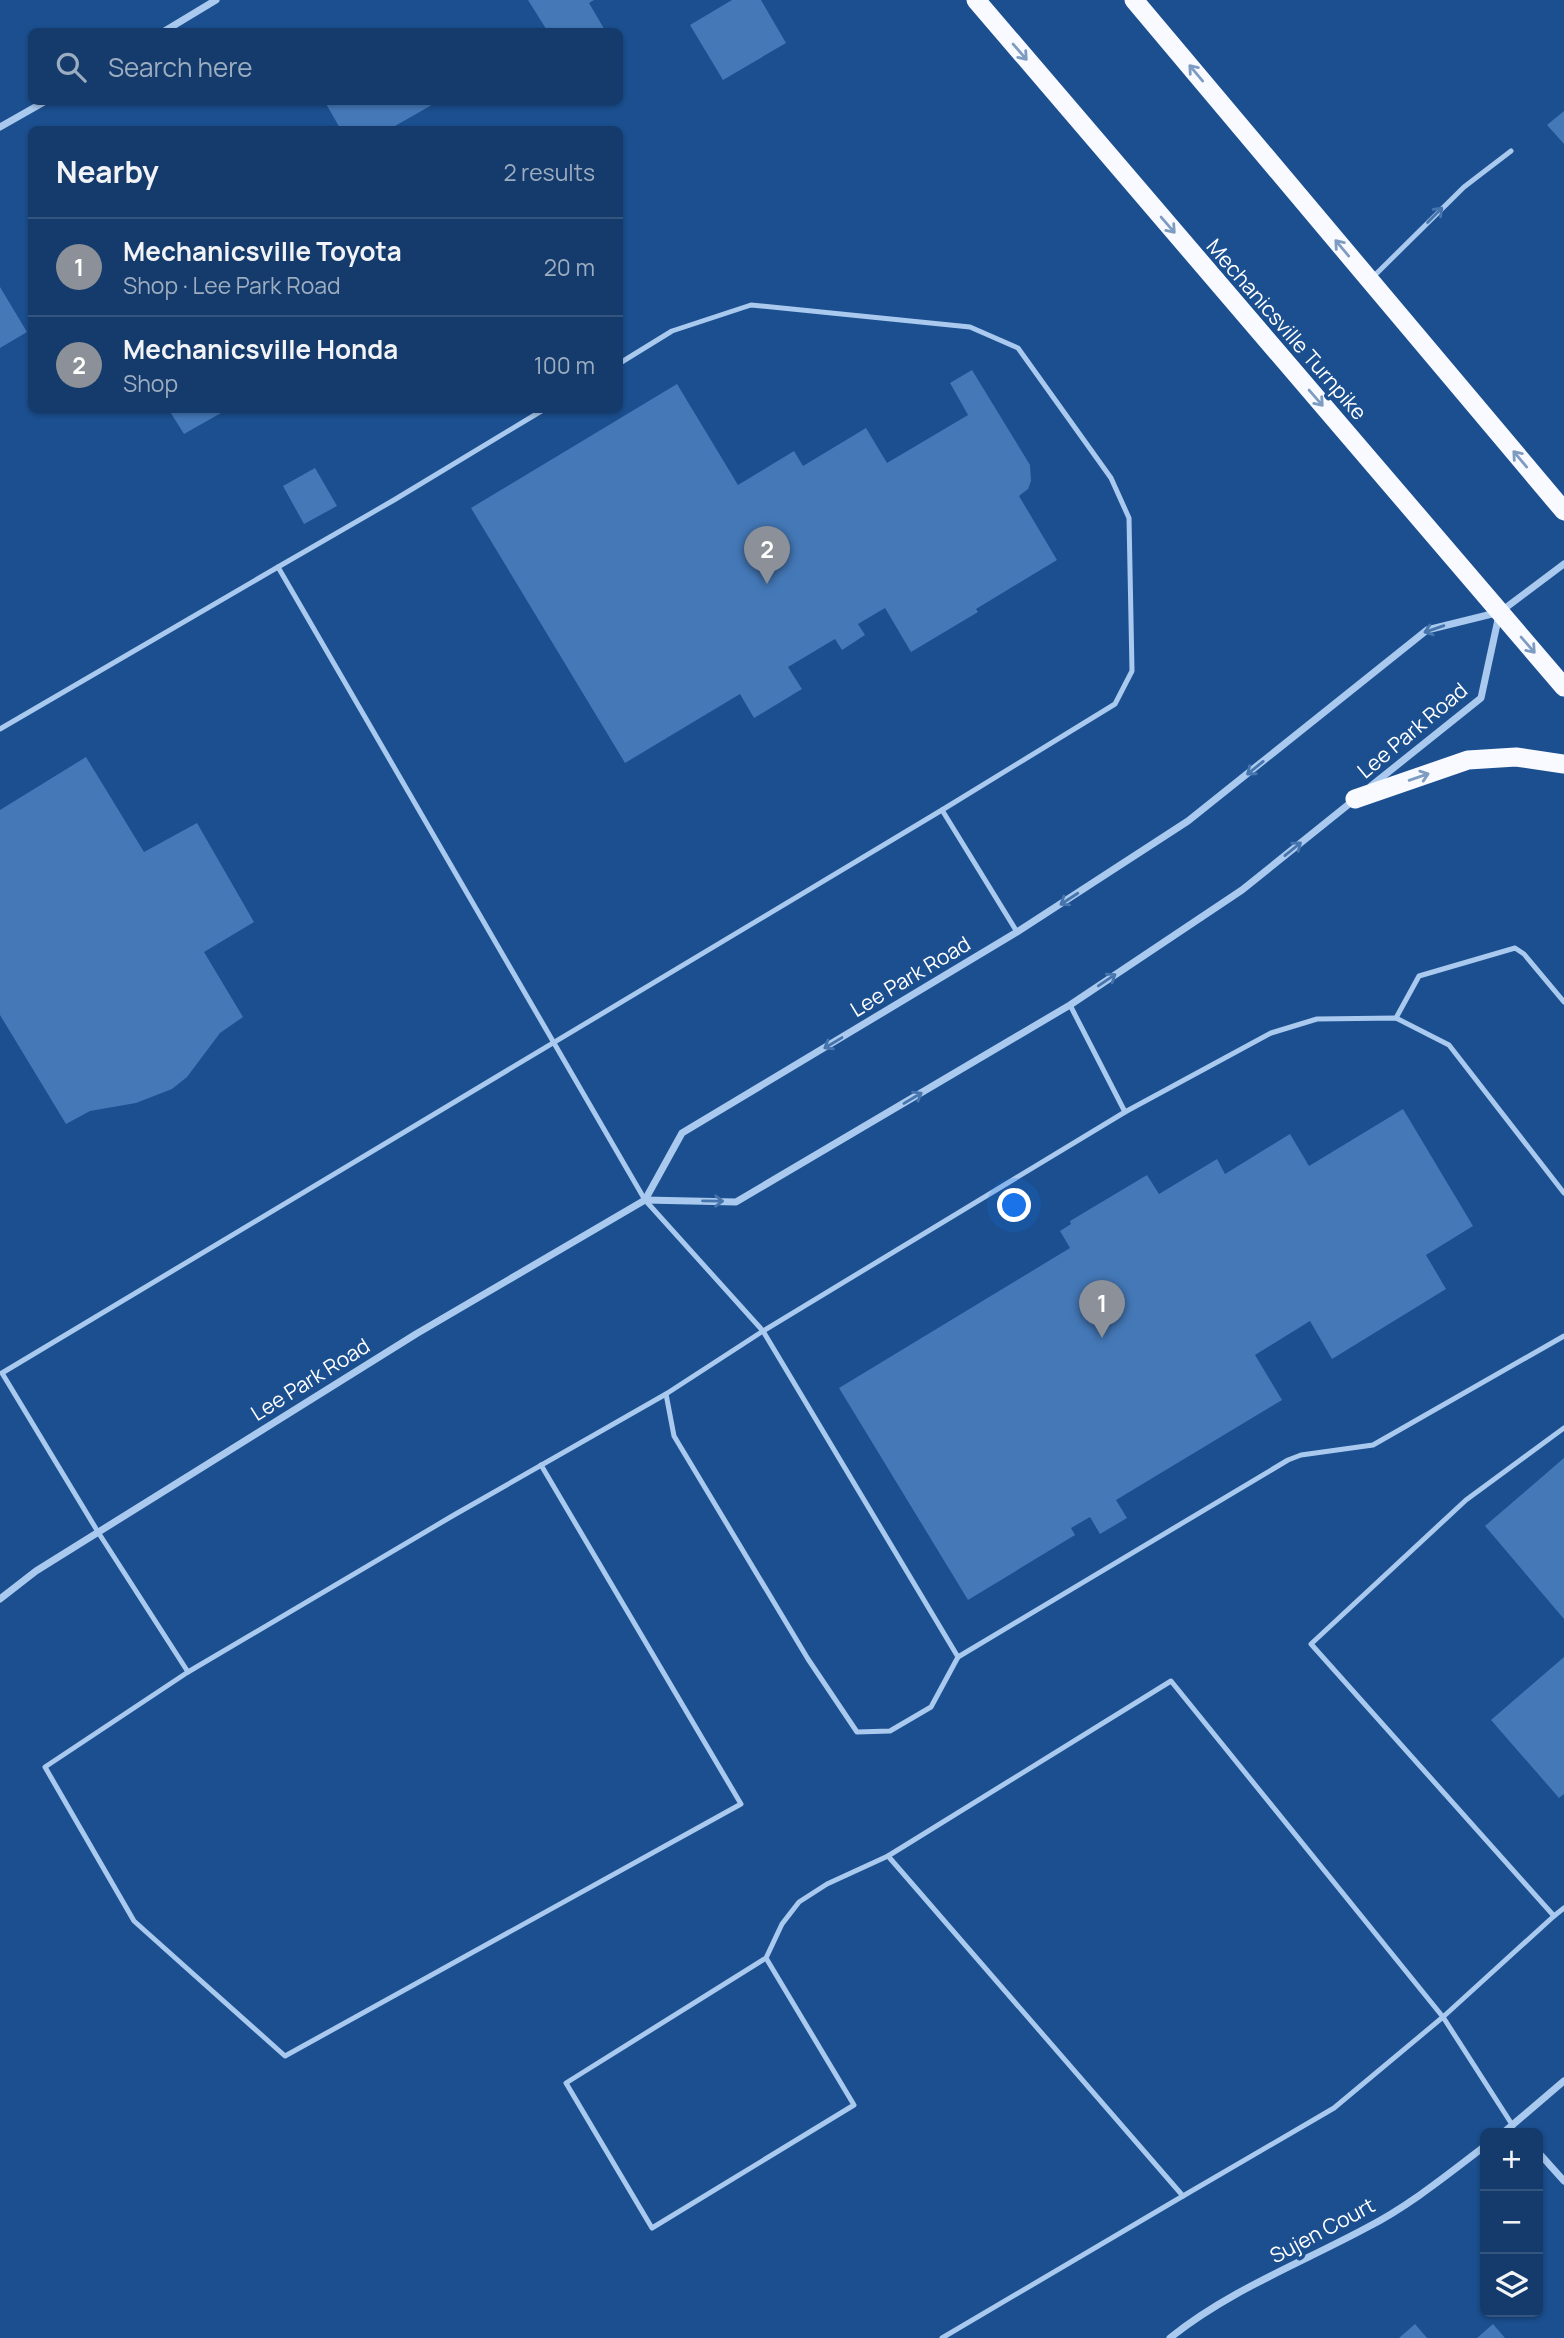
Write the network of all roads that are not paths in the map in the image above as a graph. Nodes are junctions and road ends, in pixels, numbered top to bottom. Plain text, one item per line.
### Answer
1 (216, 0) edge
2 (976, 0) edge
3 (1134, 0) edge
4 (170, 28) edge
5 (39, 105) edge
6 (0, 127) edge
7 (1511, 151) dead end
8 (1369, 280) junction
9 (623, 361) edge
10 (538, 413) edge
11 (1564, 512) edge
12 (1564, 564) edge
13 (278, 567) junction
14 (1500, 612) junction
15 (1564, 687) edge
16 (0, 729) edge
17 (1564, 764) edge
18 (1355, 799) junction
19 (942, 810) junction
20 (1017, 932) junction
21 (1564, 1002) edge
22 (1070, 1005) junction
23 (1396, 1018) junction
24 (555, 1042) junction
25 (1125, 1112) junction
26 (1564, 1193) edge
27 (645, 1200) junction
28 (763, 1331) junction
29 (1564, 1336) edge
30 (1, 1371) edge
31 (666, 1394) junction
32 (1564, 1428) edge
33 (541, 1465) junction
34 (98, 1532) junction
35 (0, 1599) edge
36 (958, 1657) junction
37 (188, 1672) junction
38 (887, 1856) junction
39 (1564, 1908) edge
40 (1554, 1916) junction
41 (766, 1958) junction
42 (1444, 2017) junction
43 (1564, 2081) edge
44 (1513, 2126) junction
45 (1510, 2128) edge
46 (1480, 2150) edge
47 (1543, 2158) edge
48 (1564, 2181) edge
49 (1183, 2196) junction
50 (942, 2338) edge
51 (1170, 2338) edge

1 - 4 street
2 -> 14 highway, Mechanicsville Turnpike
8 -> 3 highway
5 - 6 street
8 -> 7 lane
11 -> 8 highway
9 - 19 lane
10 - 13 lane
12 - 14 street
13 - 16 lane
13 - 24 lane
14 -> 15 highway, Mechanicsville Turnpike
14 - 18 street, Lee Park Road
14 -> 20 street, Lee Park Road
18 -> 17 highway
22 -> 18 street, Lee Park Road
19 - 20 lane
19 - 24 lane
20 -> 27 street, Lee Park Road
21 - 23 lane
22 - 25 lane
27 -> 22 street, Lee Park Road
23 - 25 lane
23 - 26 lane
24 - 27 lane
24 - 30 lane
25 - 28 lane
27 - 28 lane
27 - 34 street, Lee Park Road
28 - 31 lane
28 - 36 lane
29 - 36 lane
30 - 34 lane
31 - 33 lane
31 - 36 lane
32 - 40 lane
33 - 37 lane
33 - 37 lane
34 - 35 street, Lee Park Road
34 - 37 lane
38 - 41 lane
38 - 42 lane
38 - 49 lane
39 - 40 lane
40 - 42 lane
41 - 41 lane
42 - 44 lane
42 - 49 lane
43 - 44 street
44 - 45 street
46 - 51 street, Sujen Court
47 - 48 street
49 - 50 lane

